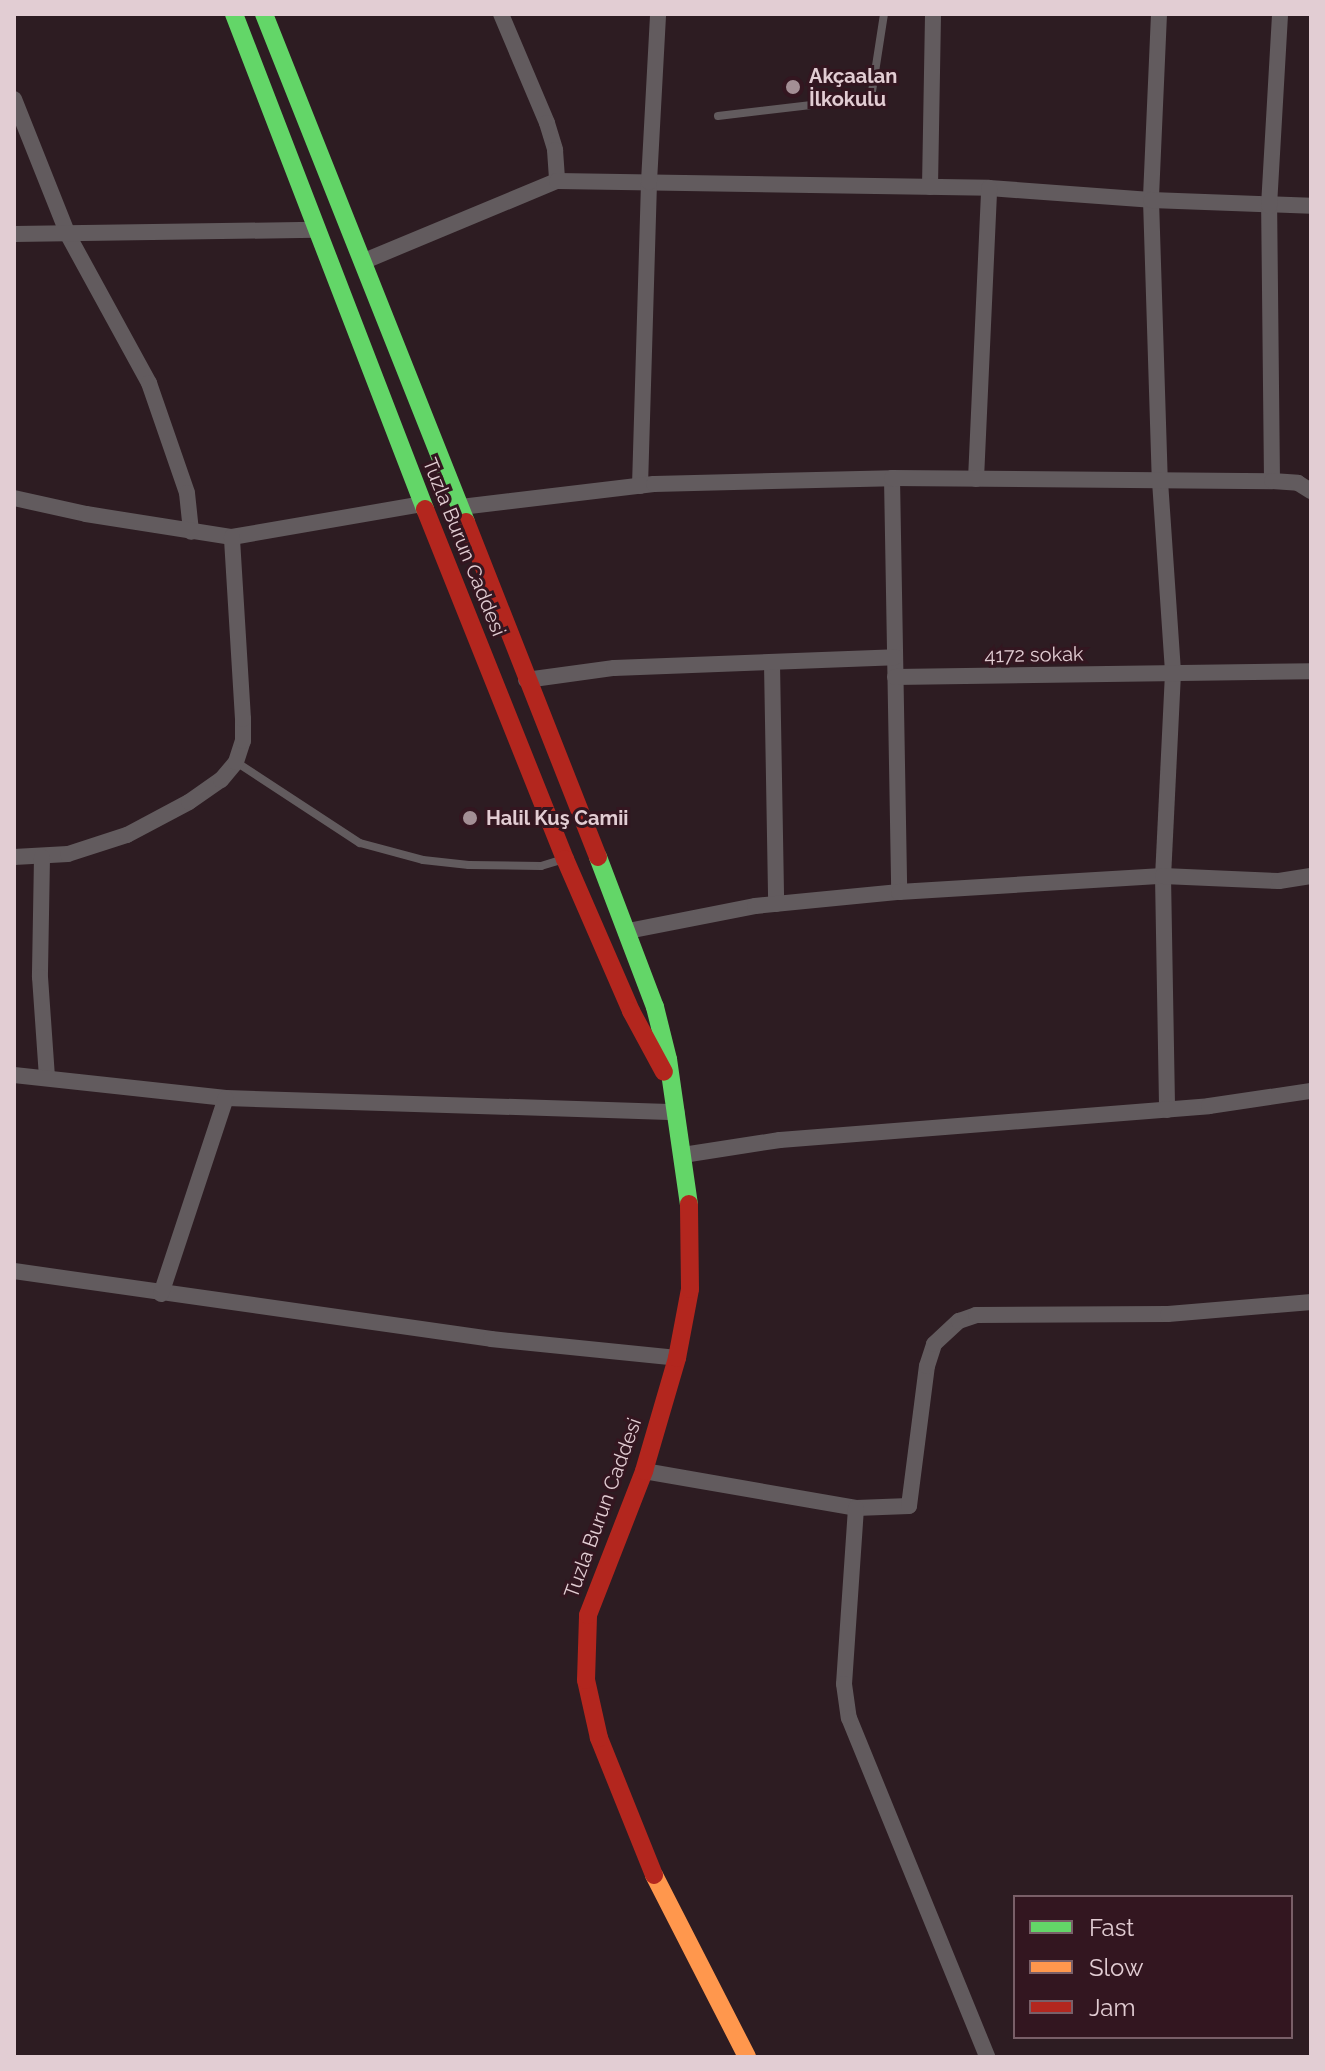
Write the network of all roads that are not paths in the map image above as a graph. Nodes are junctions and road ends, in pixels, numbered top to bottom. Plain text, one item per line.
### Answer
1 (234, 14) edge
2 (264, 14) edge
3 (501, 14) edge
4 (658, 14) edge
5 (884, 14) edge
6 (933, 14) edge
7 (1159, 14) edge
8 (1280, 14) edge
9 (14, 99) edge
10 (718, 116) dead end
11 (557, 181) junction
12 (649, 182) junction
13 (930, 187) junction
14 (989, 188) junction
15 (1151, 200) junction
16 (1269, 206) junction
17 (1311, 206) edge
18 (316, 230) junction
19 (14, 234) edge
20 (68, 235) junction
21 (362, 262) junction
22 (892, 478) junction
23 (976, 479) junction
24 (1160, 481) junction
25 (1272, 481) junction
26 (640, 486) junction
27 (1311, 491) edge
28 (14, 498) edge
29 (423, 504) junction
30 (461, 507) junction
31 (191, 532) junction
32 (232, 537) junction
33 (895, 657) junction
34 (772, 664) junction
35 (1311, 671) edge
36 (1173, 673) junction
37 (895, 677) junction
38 (526, 680) junction
39 (236, 762) junction
40 (14, 857) edge
41 (42, 857) junction
42 (565, 859) junction
43 (1163, 876) junction
44 (1311, 876) edge
45 (899, 892) junction
46 (776, 904) junction
47 (628, 931) junction
48 (14, 1075) edge
49 (47, 1078) junction
50 (673, 1087) junction
51 (1311, 1091) edge
52 (226, 1098) junction
53 (1167, 1110) junction
54 (677, 1112) junction
55 (683, 1155) junction
56 (14, 1271) edge
57 (161, 1294) junction
58 (1311, 1302) edge
59 (677, 1358) junction
60 (644, 1471) junction
61 (856, 1508) junction
62 (747, 2057) edge
63 (987, 2057) edge

1 - 18 main road, Tuzla Burun Caddesi
2 - 21 main road, Tuzla Burun Caddesi
3 - 11 street
4 - 12 street
5 - 10 lane
6 - 13 street
7 - 15 street
8 - 16 street
9 - 20 street
11 - 12 street
11 - 21 street
12 - 13 street
12 - 26 street
13 - 14 street
14 - 15 street
14 - 23 street
15 - 16 street
15 - 24 street
16 - 17 street
16 - 25 street
18 - 20 street
18 - 29 main road, Tuzla Burun Caddesi
19 - 20 street
20 - 31 street
21 - 30 main road, Tuzla Burun Caddesi
22 - 23 street
22 - 26 street
22 - 33 street
23 - 24 street
24 - 25 street
24 - 36 street
25 - 27 street
26 - 30 street
28 - 31 street
29 - 32 street
29 - 42 main road, Tuzla Burun Caddesi
30 - 38 main road, Tuzla Burun Caddesi
31 - 32 street
32 - 39 street
33 - 34 street
33 - 37 street
34 - 38 street
34 - 46 street
35 - 36 street, 4172 sokak
36 - 37 street, 4172 sokak
36 - 43 street
37 - 45 street
38 - 47 main road, Tuzla Burun Caddesi
39 - 41 street
39 - 42 lane
40 - 41 street
41 - 49 street
42 - 50 main road, Tuzla Burun Caddesi
43 - 44 street
43 - 45 street
43 - 53 street
45 - 46 street
46 - 47 street
47 - 50 main road, Tuzla Burun Caddesi
48 - 49 street
49 - 52 street
50 - 54 main road, Tuzla Burun Caddesi
51 - 53 street
52 - 54 street
52 - 57 street
53 - 55 street
54 - 55 main road, Tuzla Burun Caddesi
55 - 59 main road, Tuzla Burun Caddesi
56 - 57 street
57 - 59 street
58 - 61 street
59 - 60 main road, Tuzla Burun Caddesi
60 - 61 street
60 - 62 main road, Tuzla Burun Caddesi
61 - 63 street

